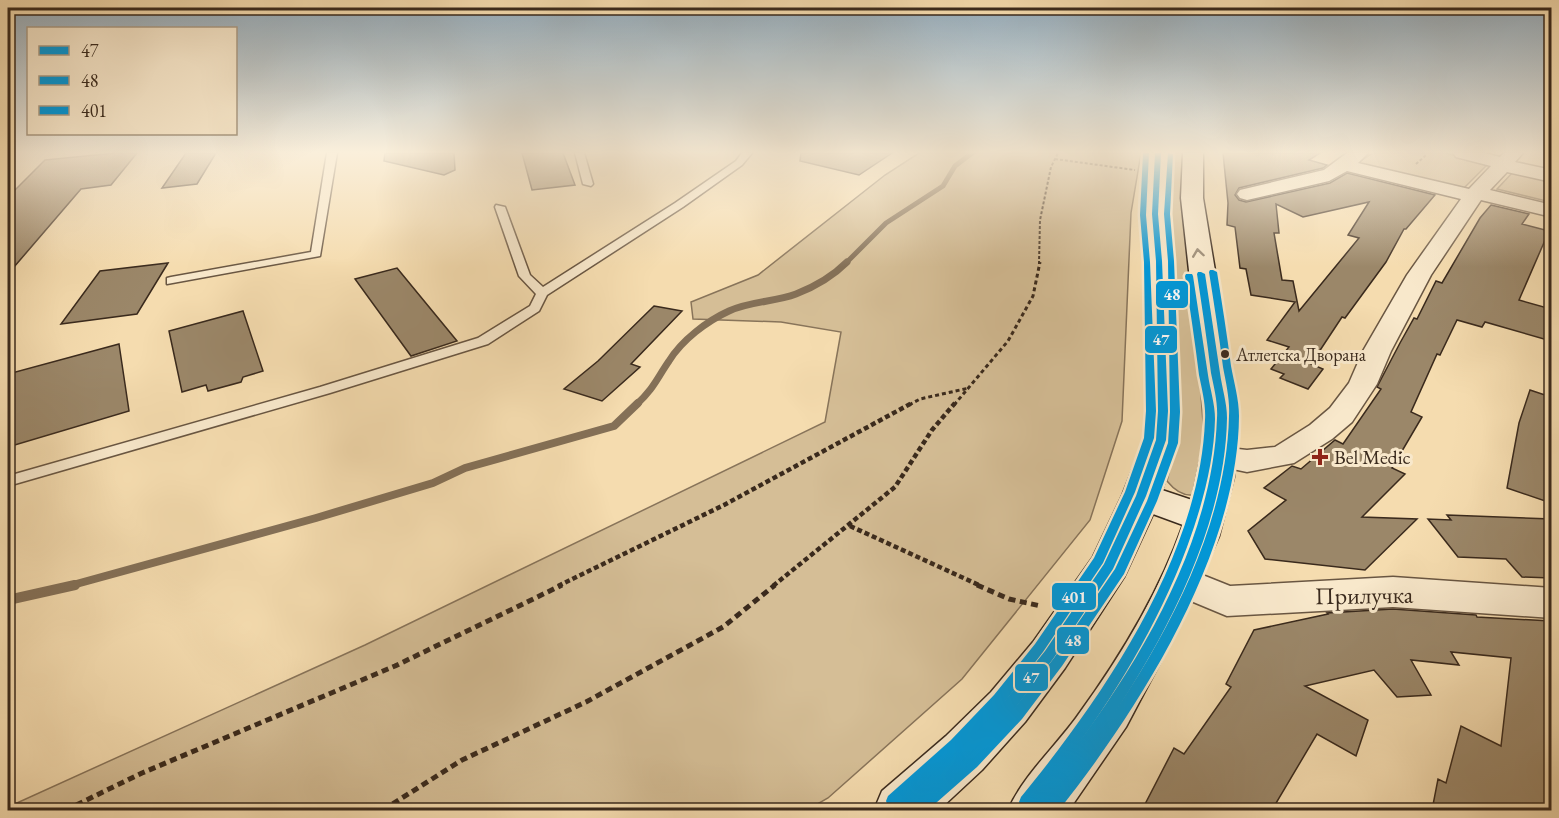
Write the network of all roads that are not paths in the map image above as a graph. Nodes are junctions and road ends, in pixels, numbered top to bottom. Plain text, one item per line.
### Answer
1 (326, 191) edge
2 (699, 191) edge
3 (1153, 191) edge
4 (1192, 191) edge
5 (1259, 191) edge
6 (1462, 191) edge
7 (1478, 191) edge
8 (1247, 194) dead end
9 (1475, 195) junction
10 (500, 207) dead end
11 (1551, 211) edge
12 (171, 281) dead end
13 (542, 293) junction
14 (1220, 457) junction
15 (8, 481) edge
16 (1141, 496) junction
17 (1204, 518) junction
18 (1180, 581) junction
19 (1551, 603) edge
20 (901, 810) edge
21 (1035, 810) edge

1 - 12 lane
2 - 13 lane
3 - 16 main road
14 -> 4 main road
5 - 8 street
6 - 9 street
7 - 9 street
9 - 11 street
9 - 14 street
10 - 13 lane
13 - 15 lane
14 - 17 main road
16 - 17 main road
16 - 20 main road
17 - 18 main road
18 - 19 street, Прилучка
18 - 21 main road

